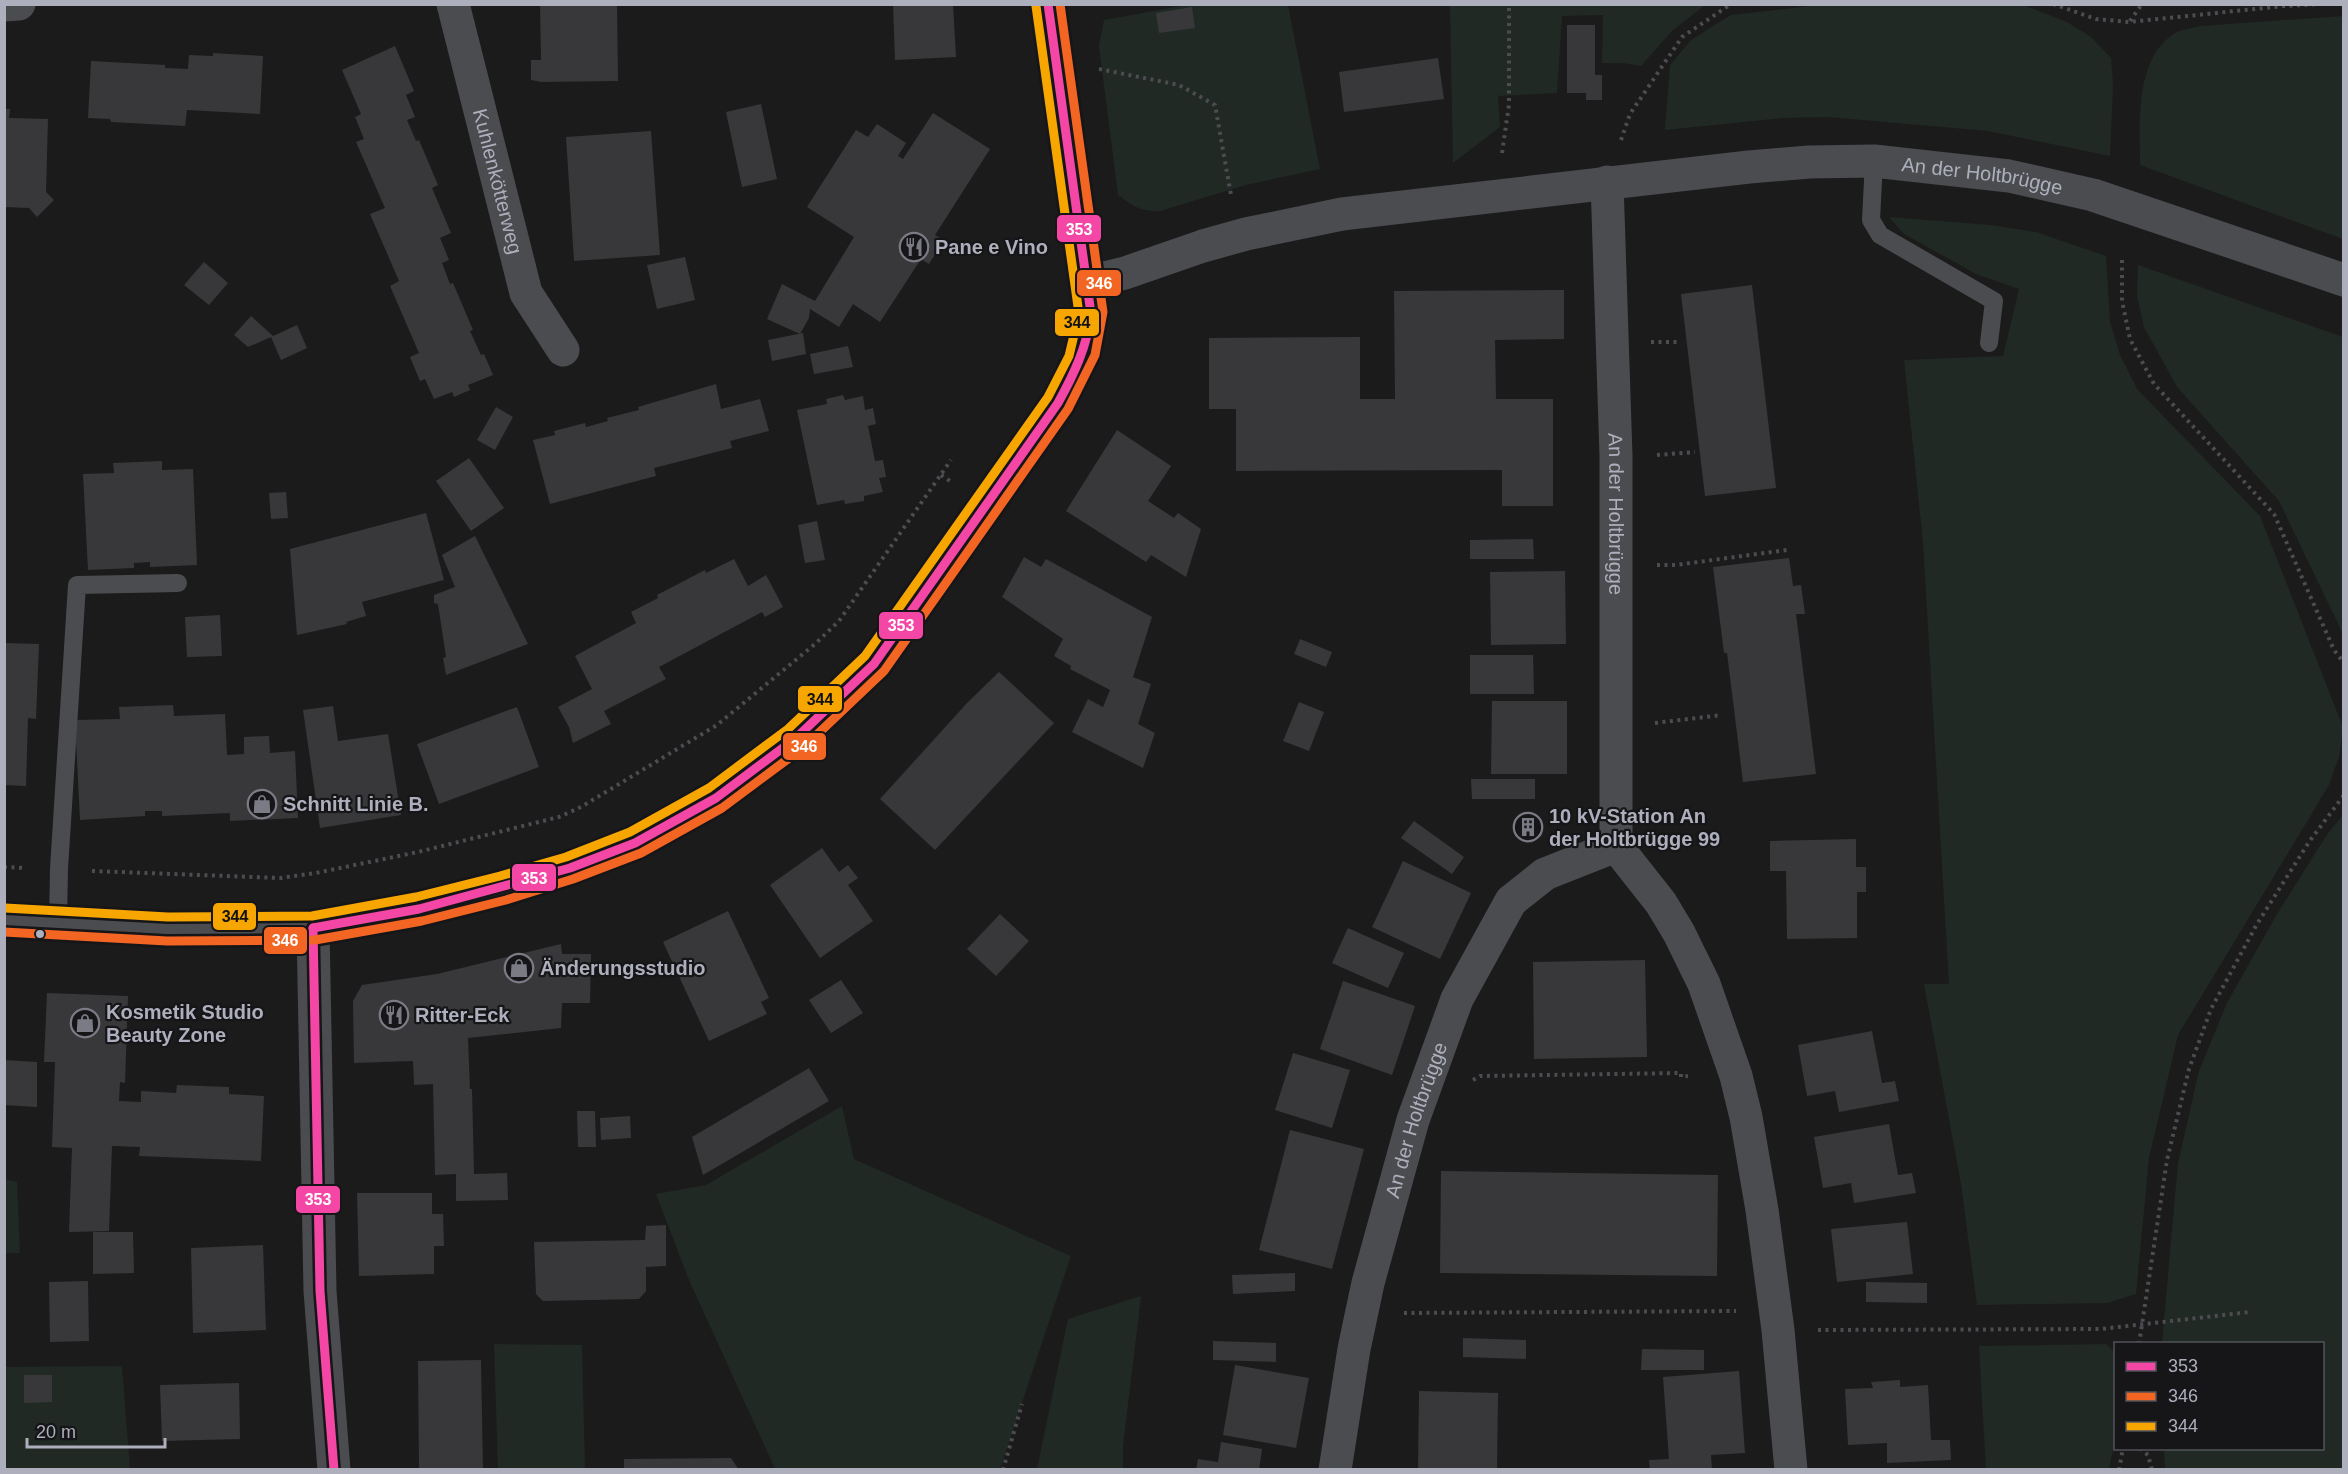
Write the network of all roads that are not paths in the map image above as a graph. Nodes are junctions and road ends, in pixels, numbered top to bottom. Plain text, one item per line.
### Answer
1 (19, 4) edge
2 (453, 4) edge
3 (1048, 4) edge
4 (4, 5) edge
5 (1874, 160) junction
6 (1608, 182) junction
7 (2343, 280) edge
8 (1088, 282) junction
9 (1989, 344) dead end
10 (563, 350) dead end
11 (177, 583) dead end
12 (1616, 846) junction
13 (4, 920) edge
14 (58, 923) junction
15 (313, 928) junction
16 (334, 1470) edge
17 (1335, 1470) edge
18 (1791, 1470) edge

1 - 4 street
2 - 10 street, Kuhlenkötterweg
3 - 8 street
5 - 6 street, An der Holtbrügge
5 - 7 street, An der Holtbrügge
5 - 9 lane
6 - 8 street, An der Holtbrügge
6 - 12 street, An der Holtbrügge
8 - 15 street
11 - 14 lane
12 - 17 street, An der Holtbrügge
12 - 18 street
13 - 14 street
14 - 15 street
15 - 16 street

